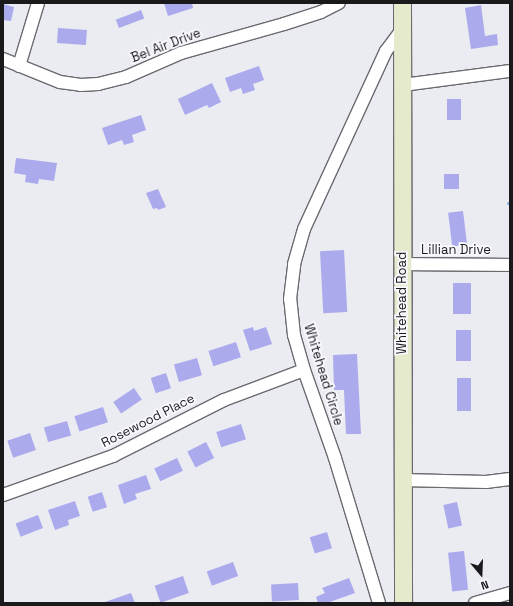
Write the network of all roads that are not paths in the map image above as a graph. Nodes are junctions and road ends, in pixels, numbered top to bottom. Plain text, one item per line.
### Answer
1 (38, 3) edge
2 (339, 3) edge
3 (402, 3) edge
4 (402, 30) junction
5 (3, 59) edge
6 (20, 66) junction
7 (510, 71) edge
8 (403, 85) junction
9 (402, 264) junction
10 (510, 265) edge
11 (304, 370) junction
12 (510, 479) edge
13 (402, 480) junction
14 (3, 495) edge
15 (510, 593) edge
16 (379, 603) edge
17 (403, 603) edge
18 (475, 603) edge

1 - 6 street
2 - 6 street, Bel Air Drive
3 - 4 main road, Whitehead Road
4 - 8 main road, Whitehead Road
4 - 11 street, Whitehead Circle
5 - 6 street, Bel Air Drive
7 - 8 street
8 - 9 main road, Whitehead Road
9 - 10 street, Lillian Drive
9 - 13 main road, Whitehead Road
11 - 14 street, Rosewood Place
11 - 16 street, Whitehead Circle
12 - 13 street
13 - 17 main road, Whitehead Road
15 - 18 street

